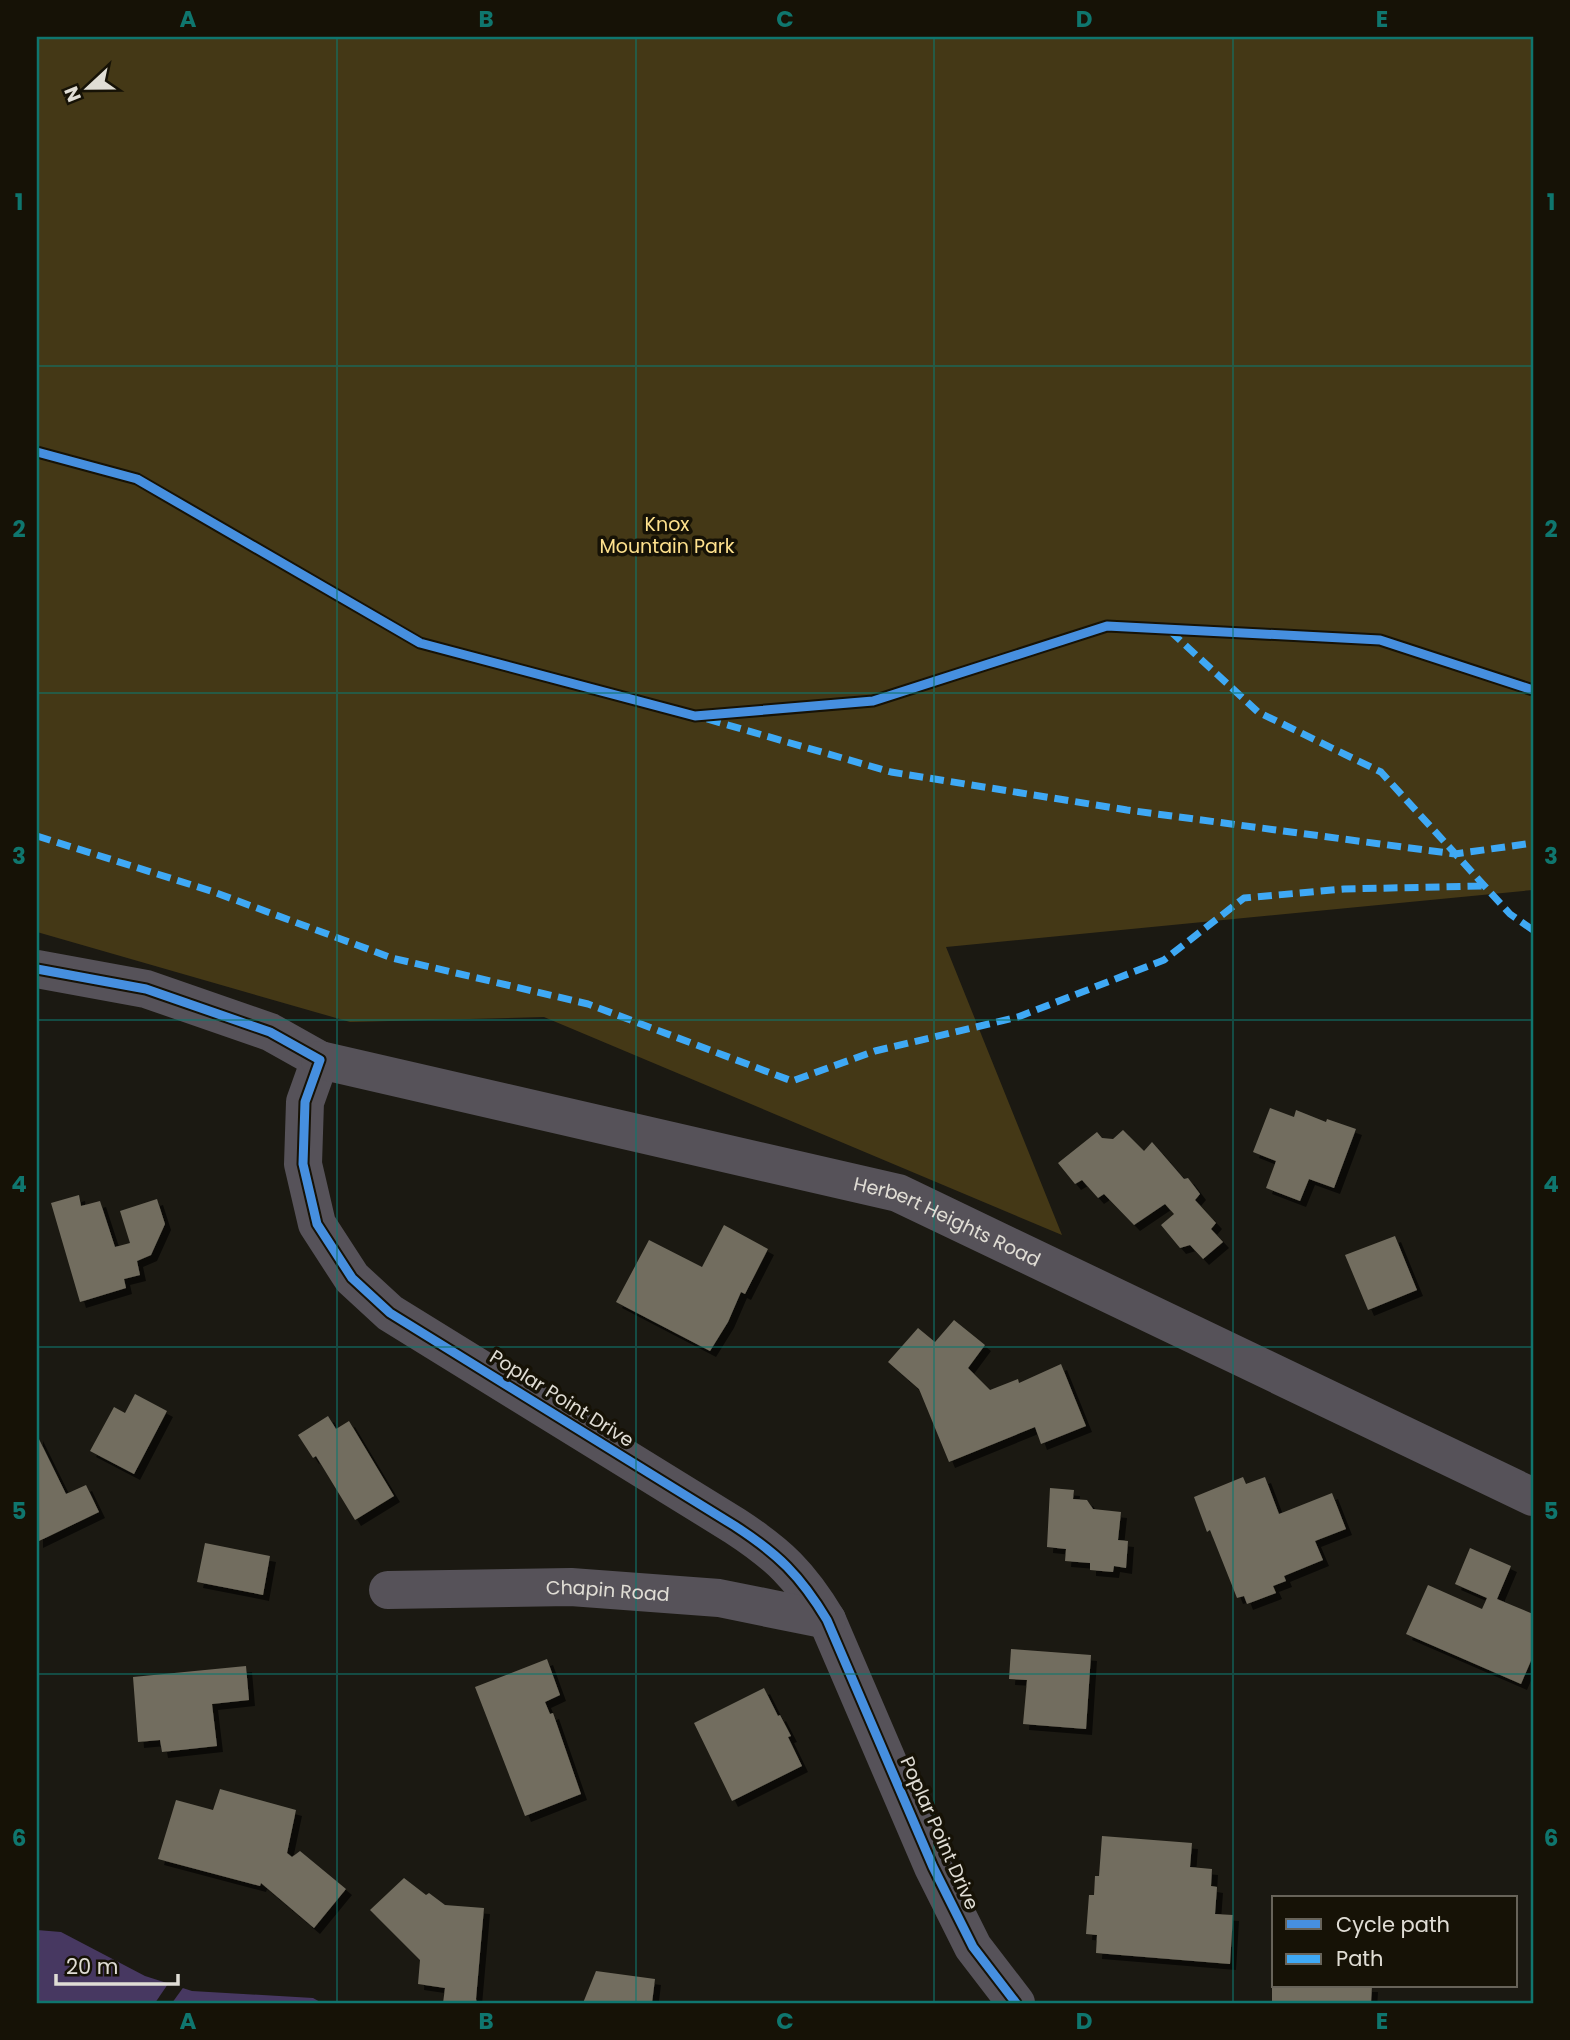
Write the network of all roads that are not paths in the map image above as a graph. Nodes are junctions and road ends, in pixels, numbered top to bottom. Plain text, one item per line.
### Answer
1 (37, 969) edge
2 (320, 1060) junction
3 (1533, 1497) edge
4 (388, 1590) dead end
5 (827, 1620) junction
6 (1016, 2003) edge

1 - 2 street
2 - 3 street, Herbert Heights Road
2 - 5 street, Poplar Point Drive
4 - 5 street, Chapin Road
5 - 6 street, Poplar Point Drive

